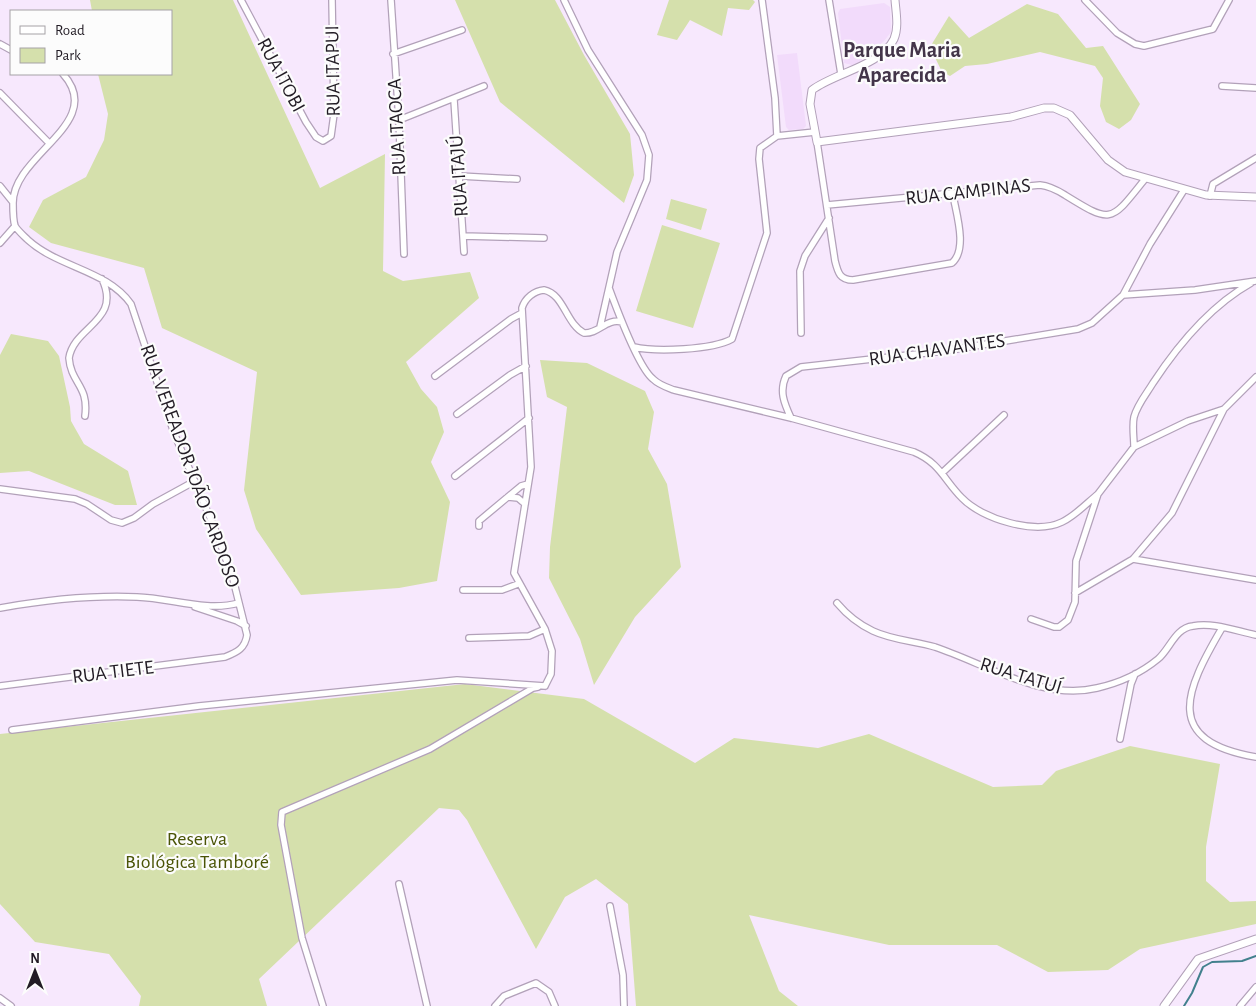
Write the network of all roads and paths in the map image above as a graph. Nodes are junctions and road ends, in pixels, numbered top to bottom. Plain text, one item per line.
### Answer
1 (241, 0) edge
2 (332, 0) edge
3 (391, 0) edge
4 (564, 0) edge
5 (762, 0) edge
6 (829, 0) edge
7 (833, 0) edge
8 (895, 0) edge
9 (1085, 0) edge
10 (1229, 0) edge
11 (462, 30) dead end
12 (393, 54) junction
13 (841, 74) junction
14 (64, 75) edge
15 (484, 86) dead end
16 (1222, 86) dead end
17 (1256, 88) edge
18 (0, 93) edge
19 (454, 100) junction
20 (399, 120) junction
21 (815, 132) junction
22 (777, 136) junction
23 (328, 140) joint
24 (817, 142) junction
25 (50, 143) junction
26 (1256, 158) edge
27 (460, 176) junction
28 (517, 179) dead end
29 (1144, 179) junction
30 (0, 186) edge
31 (1184, 190) junction
32 (954, 195) junction
33 (1210, 196) junction
34 (1256, 197) edge
35 (12, 201) junction
36 (827, 205) junction
37 (829, 218) junction
38 (15, 226) junction
39 (463, 236) junction
40 (544, 238) dead end
41 (0, 243) edge
42 (464, 252) dead end
43 (404, 254) dead end
44 (102, 279) junction
45 (1256, 281) edge
46 (609, 288) junction
47 (1123, 295) junction
48 (522, 314) junction
49 (622, 322) junction
50 (599, 328) junction
51 (801, 333) dead end
52 (634, 346) junction
53 (526, 366) junction
54 (435, 376) dead end
55 (1256, 377) edge
56 (1224, 409) junction
57 (457, 414) dead end
58 (1004, 415) dead end
59 (85, 416) dead end
60 (529, 418) junction
61 (791, 418) junction
62 (1134, 447) junction
63 (943, 472) junction
64 (455, 476) dead end
65 (194, 481) junction
66 (528, 484) junction
67 (0, 488) edge
68 (1098, 494) junction
69 (508, 496) junction
70 (524, 504) junction
71 (479, 526) dead end
72 (1133, 559) junction
73 (1256, 580) edge
74 (518, 584) junction
75 (463, 590) dead end
76 (1076, 593) junction
77 (239, 603) junction
78 (838, 603) dead end
79 (188, 604) junction
80 (0, 608) edge
81 (1032, 619) dead end
82 (246, 626) junction
83 (1222, 628) junction
84 (545, 630) junction
85 (1256, 635) edge
86 (470, 638) dead end
87 (1135, 674) junction
88 (0, 686) edge
89 (545, 686) junction
90 (12, 730) dead end
91 (1120, 739) dead end
92 (1256, 757) edge
93 (399, 884) dead end
94 (610, 906) dead end
95 (1256, 939) edge
96 (1256, 987) edge
97 (0, 998) edge
98 (11, 1006) edge
99 (323, 1006) edge
100 (427, 1006) edge
101 (495, 1006) edge
102 (554, 1006) edge
103 (624, 1006) edge
104 (1164, 1006) edge
105 (1240, 1006) edge

1 - 23 street, RUA ITOBI
2 - 23 street, RUA ITAPUI
3 - 12 street, RUA ITAOCA
4 - 46 street
5 - 22 street
6 - 7 street
6 - 13 street
8 - 13 street
9 - 10 street
11 - 12 street
12 - 20 street, RUA ITAOCA
13 - 21 street
14 - 25 street
15 - 19 street
16 - 17 street
18 - 25 street
19 - 20 street
19 - 27 street, RUA ITAJÚ
20 - 43 street, RUA ITAOCA
21 - 22 street
21 - 24 street
22 - 52 street
24 - 29 street
24 - 36 street
25 - 35 street
26 - 33 street
27 - 28 street
27 - 39 street, RUA ITAJÚ
29 - 31 street
29 - 32 street, RUA CAMPINAS
30 - 35 street
31 - 33 street
31 - 47 street, RUA CHAVANTES
32 - 36 street, RUA CAMPINAS
32 - 37 street
33 - 34 street
35 - 38 street
36 - 37 street
37 - 51 street
38 - 41 street
38 - 44 street, RUA VEREADOR JOÃO CARDOSO
39 - 40 street
39 - 42 street, RUA ITAJÚ
44 - 59 street
44 - 65 street, RUA VEREADOR JOÃO CARDOSO
45 - 47 street
45 - 62 street
46 - 49 street
46 - 50 street
47 - 61 street, RUA CHAVANTES
48 - 50 street
48 - 53 street
48 - 54 street
49 - 50 street
49 - 52 street
52 - 61 street
53 - 57 street
53 - 60 street
55 - 56 street
56 - 62 street
56 - 72 street
58 - 63 street
60 - 64 street
60 - 66 street
61 - 63 street
62 - 68 street
63 - 68 street
65 - 67 street
65 - 77 street, RUA VEREADOR JOÃO CARDOSO
66 - 69 street
66 - 70 street
68 - 76 street
69 - 70 street
69 - 71 street
70 - 74 street
72 - 73 street
72 - 76 street
74 - 75 street
74 - 84 street
76 - 81 street
77 - 79 street
77 - 82 street, RUA VEREADOR JOÃO CARDOSO
78 - 87 street, RUA TATUÍ
79 - 80 street
79 - 82 street
82 - 88 street, RUA TIETE
83 - 85 street, RUA TATUÍ
83 - 87 street, RUA TATUÍ
83 - 92 street
84 - 86 street
84 - 89 street
87 - 91 street
89 - 90 street
89 - 99 street
93 - 100 street
94 - 103 street
95 - 104 street
96 - 105 street
97 - 98 street
101 - 102 street

